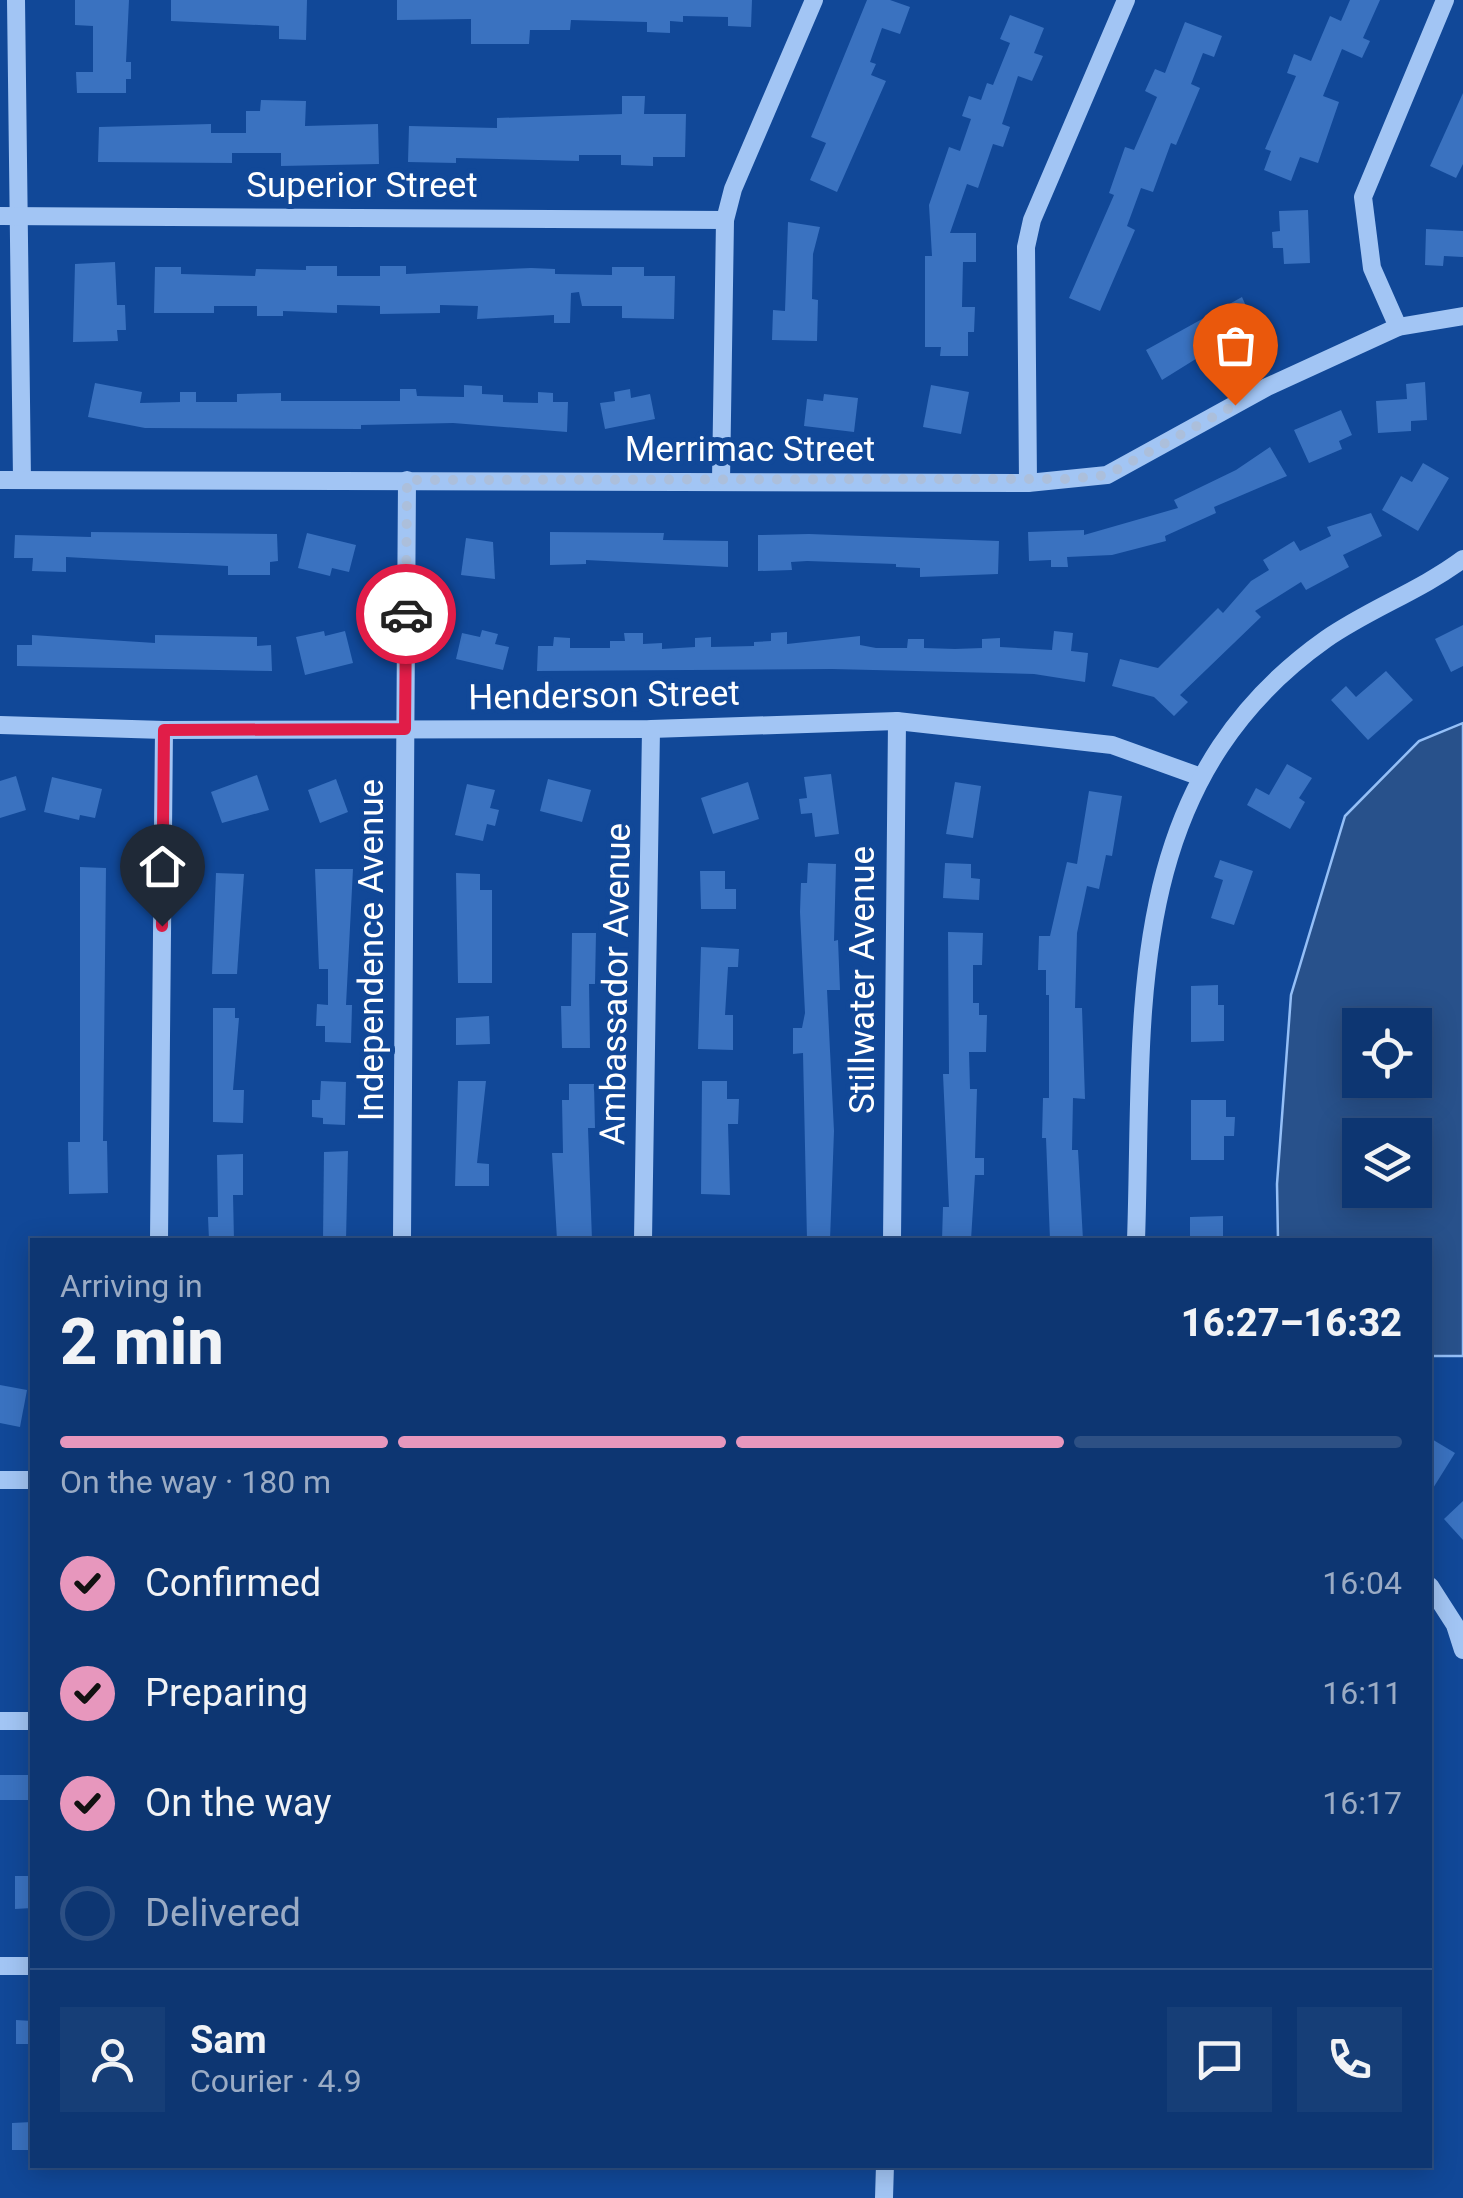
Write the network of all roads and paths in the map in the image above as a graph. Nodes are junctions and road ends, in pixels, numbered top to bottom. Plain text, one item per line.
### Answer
1 (16, 0) edge
2 (814, 0) edge
3 (1126, 0) edge
4 (1445, 0) edge
5 (0, 216) edge
6 (21, 216) junction
7 (724, 220) junction
8 (1463, 316) edge
9 (1398, 327) junction
10 (0, 480) edge
11 (22, 480) junction
12 (407, 480) junction
13 (721, 481) junction
14 (1028, 482) junction
15 (1463, 559) edge
16 (897, 721) junction
17 (0, 725) edge
18 (405, 729) junction
19 (651, 729) junction
20 (164, 730) junction
21 (1201, 777) junction
22 (158, 1238) edge
23 (402, 1238) edge
24 (643, 1238) edge
25 (892, 1238) edge
26 (1136, 1238) edge
27 (0, 1480) edge
28 (30, 1480) edge
29 (1432, 1589) edge
30 (1463, 1650) edge
31 (0, 1721) edge
32 (30, 1721) edge
33 (0, 1966) edge
34 (30, 1966) edge
35 (885, 2168) edge
36 (884, 2198) edge

1 - 6 street
2 - 7 street
3 - 14 street
4 - 9 street
5 - 6 street, Superior Street
6 - 7 street, Superior Street
6 - 11 street
7 - 13 street
8 - 9 street, Merrimac Street
9 - 14 street, Merrimac Street
10 - 11 street, Merrimac Street
11 - 12 street, Merrimac Street
12 - 13 street, Merrimac Street
12 - 18 street, Independence Avenue
13 - 14 street, Merrimac Street
15 - 21 street
16 - 19 street, Henderson Street
16 - 21 street, Henderson Street
16 - 25 street, Stillwater Avenue
17 - 20 street, Henderson Street
18 - 19 street, Henderson Street
18 - 20 street, Henderson Street
18 - 23 street, Independence Avenue
19 - 24 street, Ambassador Avenue
20 - 22 street
21 - 26 street
27 - 28 street
29 - 30 street
31 - 32 street
33 - 34 street
35 - 36 street

